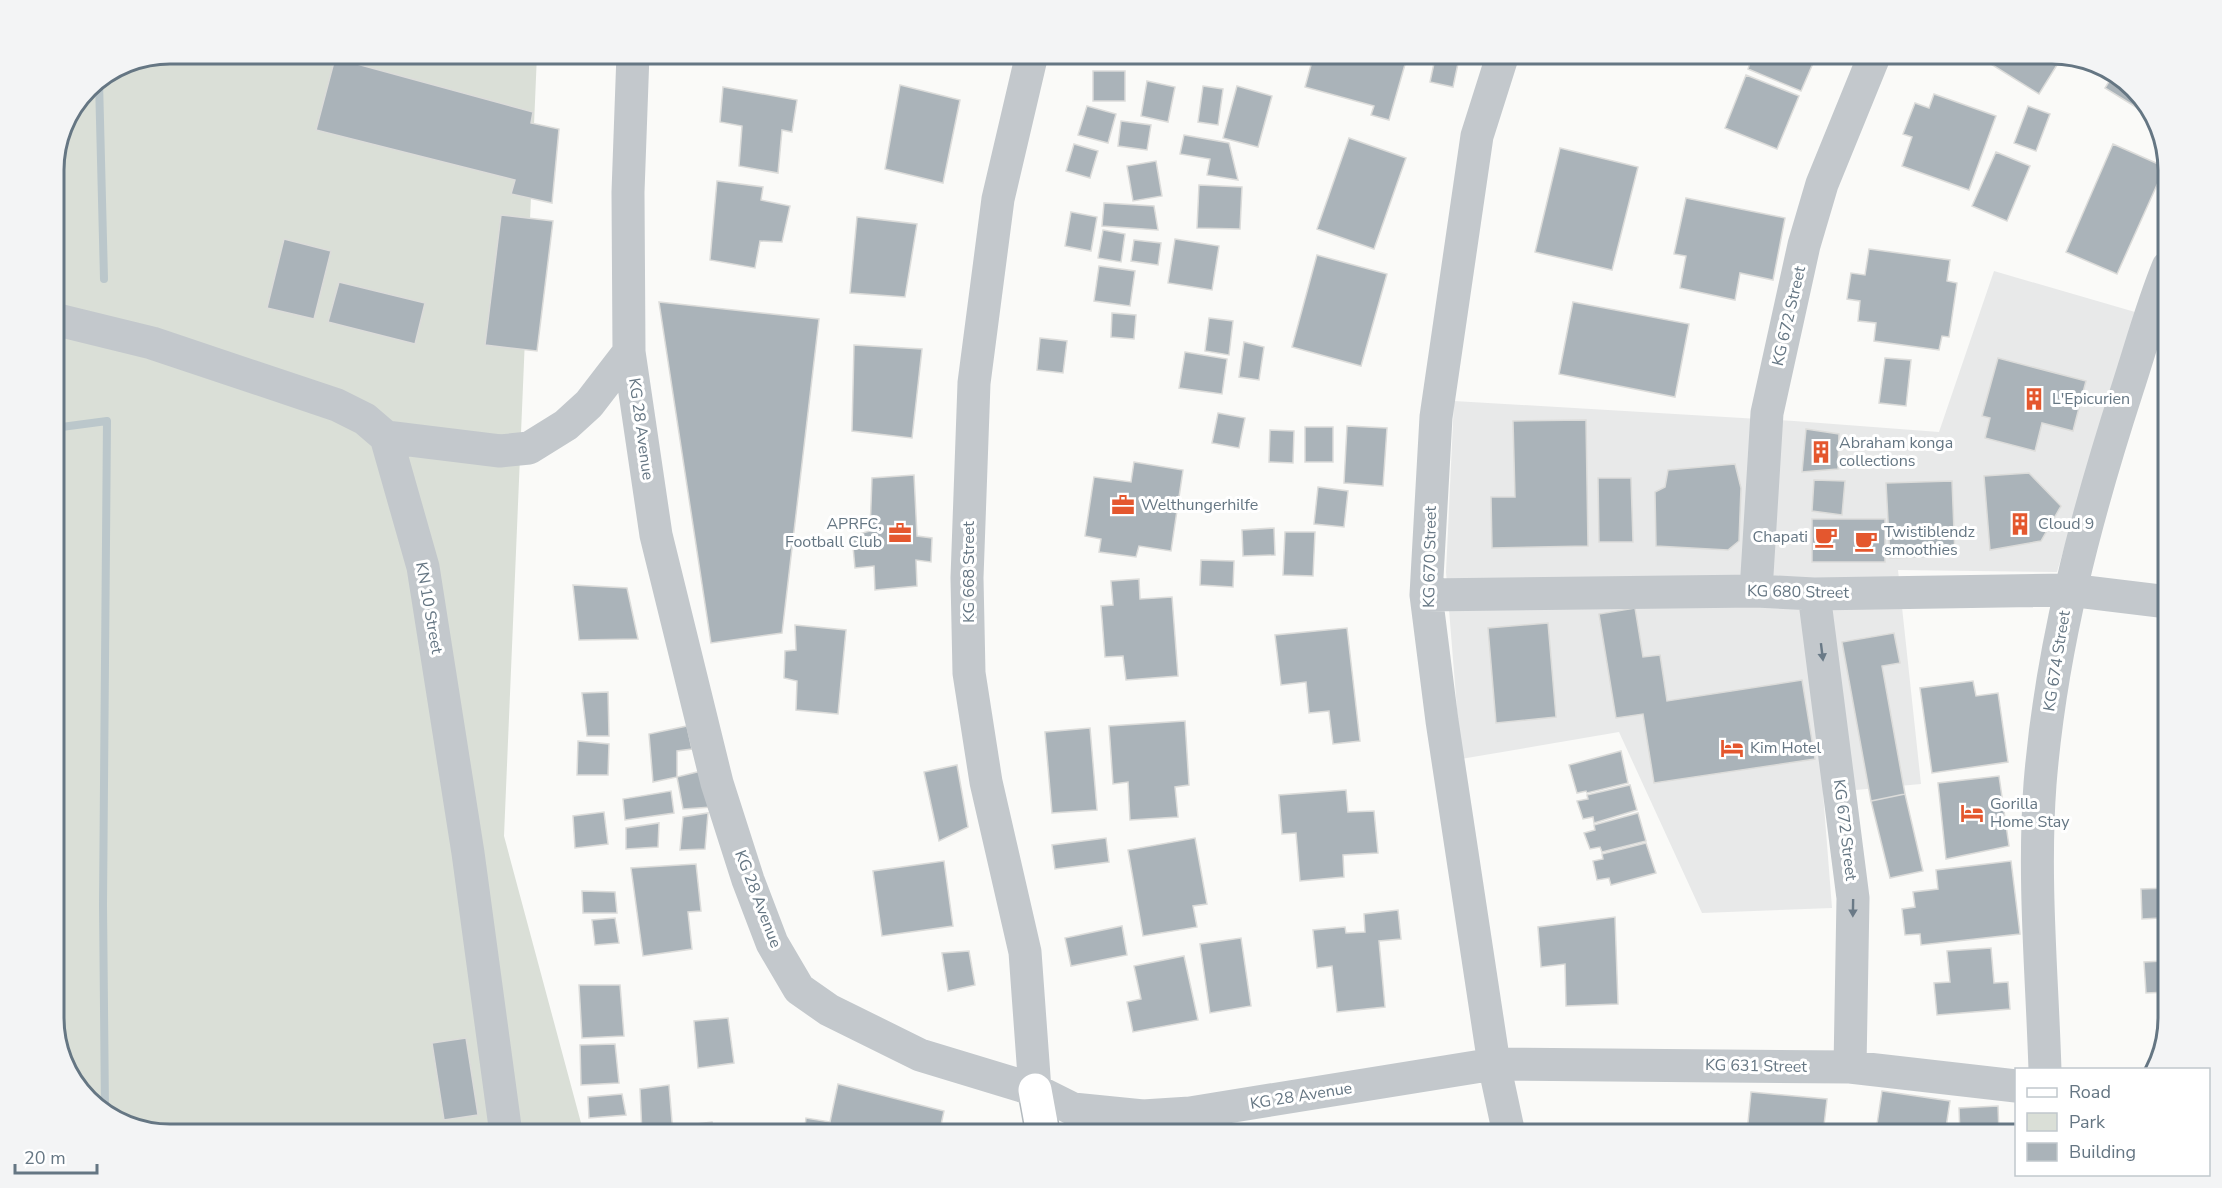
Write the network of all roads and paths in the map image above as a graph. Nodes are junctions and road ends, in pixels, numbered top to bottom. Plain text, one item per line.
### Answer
1 (633, 64) edge
2 (1030, 64) edge
3 (1500, 64) edge
4 (1871, 64) edge
5 (2157, 300) edge
6 (65, 322) edge
7 (629, 352) junction
8 (386, 437) junction
9 (2069, 590) junction
10 (1756, 591) junction
11 (1814, 594) junction
12 (1426, 595) junction
13 (2158, 601) edge
14 (1494, 1064) junction
15 (1850, 1067) junction
16 (2045, 1068) edge
17 (2015, 1086) edge
18 (1035, 1090) junction
19 (505, 1124) edge
20 (1042, 1124) edge
21 (1507, 1124) edge

1 - 7 street, KG 28 Avenue
2 - 18 street, KG 668 Street
3 - 12 street, KG 670 Street
4 - 10 street, KG 672 Street
5 - 9 street, KG 674 Street
6 - 8 street
7 - 8 street
7 - 18 street, KG 28 Avenue
8 - 19 street, KN 10 Street
9 - 11 street, KG 680 Street
9 - 13 street, KG 680 Street
9 - 16 street, KG 674 Street
10 - 11 street, KG 680 Street
10 - 12 street, KG 680 Street
11 -> 15 street, KG 672 Street
12 - 14 street, KG 670 Street
14 - 15 street, KG 631 Street
14 - 18 street, KG 28 Avenue
14 - 21 street
15 - 17 street, KG 631 Street
18 - 20 main road

